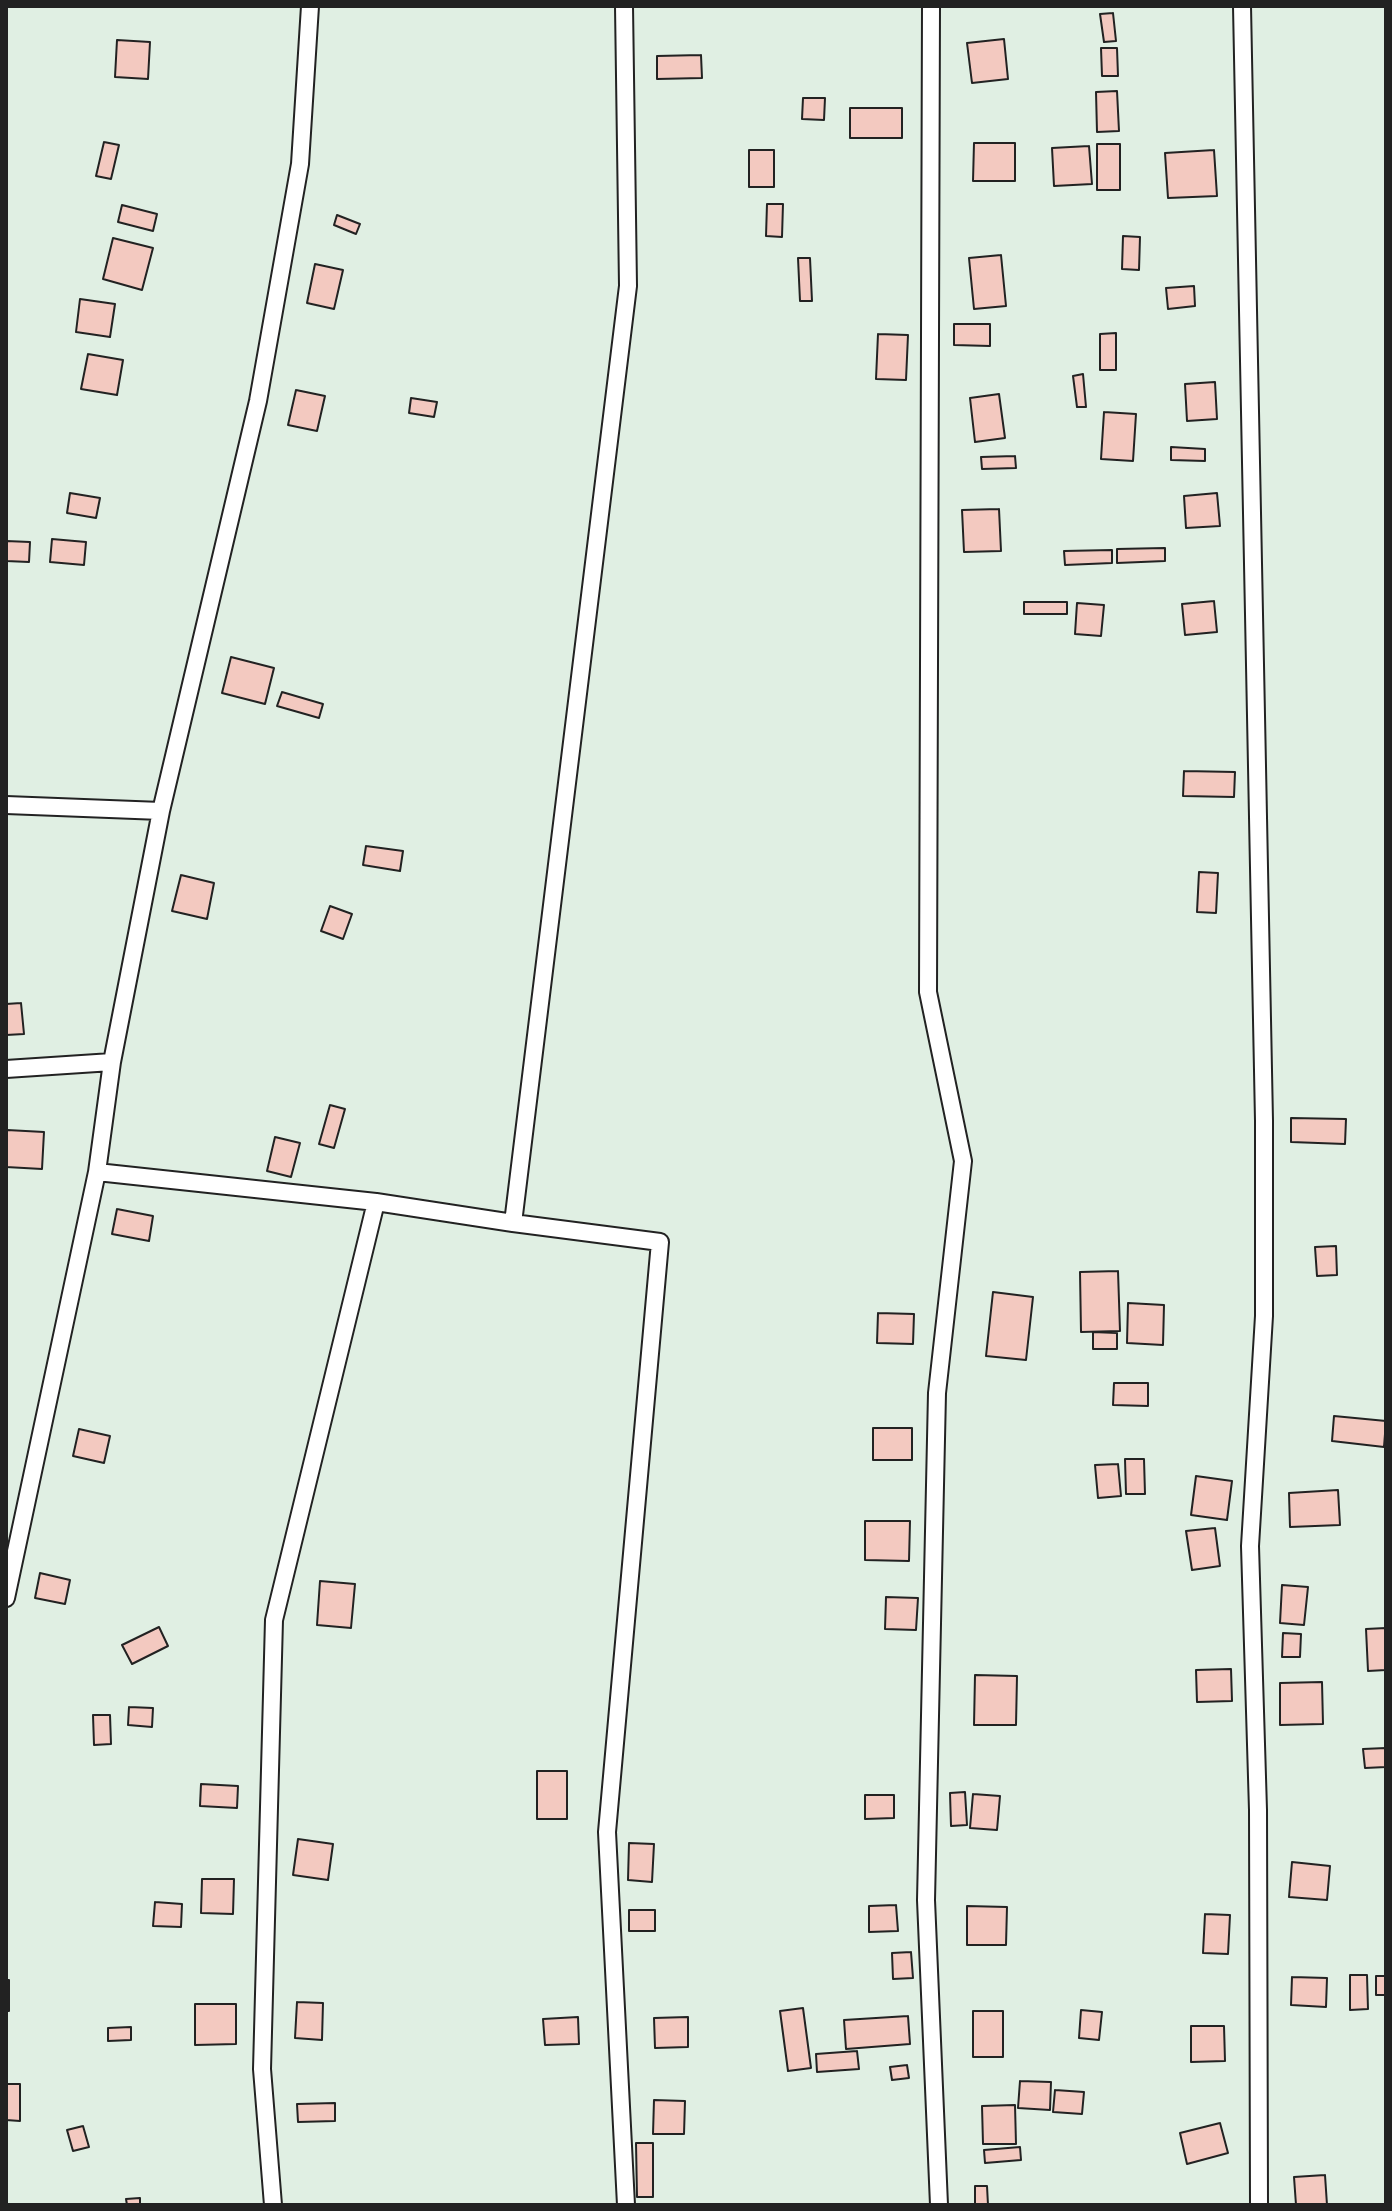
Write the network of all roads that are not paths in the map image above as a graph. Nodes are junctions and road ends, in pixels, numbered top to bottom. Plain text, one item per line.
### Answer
1 (310, 6) edge
2 (624, 6) edge
3 (931, 6) edge
4 (1242, 6) edge
5 (6, 805) edge
6 (161, 811) junction
7 (112, 1062) junction
8 (6, 1069) edge
9 (97, 1172) junction
10 (376, 1202) junction
11 (513, 1223) junction
12 (6, 1598) edge
13 (273, 2205) edge
14 (626, 2205) edge
15 (939, 2205) edge
16 (1259, 2205) edge

1 - 6 lane
2 - 11 lane
3 - 15 lane
4 - 16 lane
5 - 6 lane
6 - 7 lane
7 - 8 lane
7 - 9 lane
9 - 10 lane
9 - 12 lane
10 - 11 lane
10 - 13 lane
11 - 14 lane

